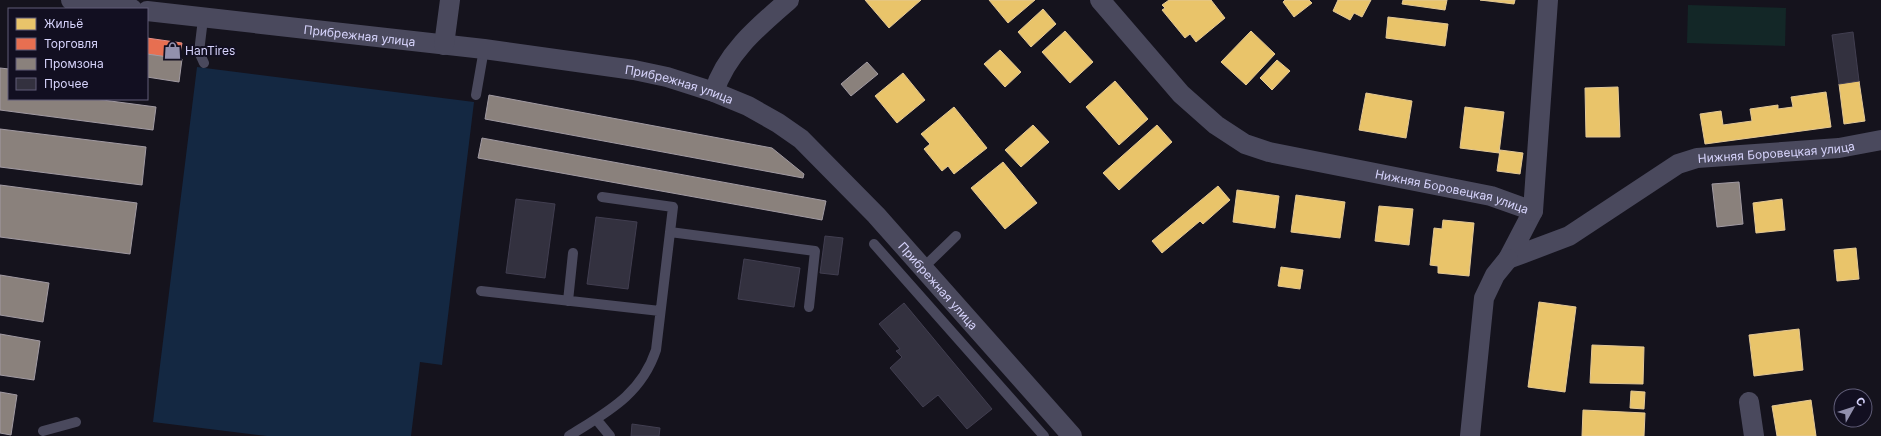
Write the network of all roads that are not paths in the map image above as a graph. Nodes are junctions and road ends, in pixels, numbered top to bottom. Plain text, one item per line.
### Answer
1 (71, 0) edge
2 (450, 0) edge
3 (788, 0) edge
4 (1100, 0) edge
5 (1548, 0) edge
6 (145, 8) edge
7 (148, 9) edge
8 (203, 19) junction
9 (444, 45) junction
10 (484, 49) junction
11 (204, 62) dead end
12 (714, 92) junction
13 (476, 94) dead end
14 (1881, 140) edge
15 (602, 197) dead end
16 (1533, 211) junction
17 (670, 232) junction
18 (956, 236) dead end
19 (874, 244) dead end
20 (573, 253) dead end
21 (1508, 259) junction
22 (923, 268) junction
23 (481, 291) dead end
24 (568, 301) junction
25 (809, 307) dead end
26 (660, 311) junction
27 (1749, 402) dead end
28 (596, 419) junction
29 (76, 422) dead end
30 (43, 431) dead end
31 (569, 436) edge
32 (610, 436) edge
33 (1044, 436) edge
34 (1072, 436) edge
35 (1470, 436) edge
36 (1754, 436) edge

1 - 6 street, Прибрежная улица
2 - 9 street
3 - 12 street
4 - 16 street, Нижняя Боровецкая улица
5 - 16 street
7 - 8 street, Прибрежная улица
8 - 9 street, Прибрежная улица
8 - 11 lane
9 - 10 street, Прибрежная улица
10 - 12 street, Прибрежная улица
10 - 13 lane
12 - 22 street, Прибрежная улица
14 - 21 street, Нижняя Боровецкая улица
15 - 17 lane
16 - 21 street, Нижняя Боровецкая улица
17 - 25 lane
17 - 26 lane
18 - 22 lane
19 - 33 lane
20 - 24 lane
21 - 35 street
22 - 34 street, Прибрежная улица
23 - 24 lane
24 - 26 lane
26 - 28 lane
27 - 36 street
28 - 31 lane
28 - 32 lane
29 - 30 lane

